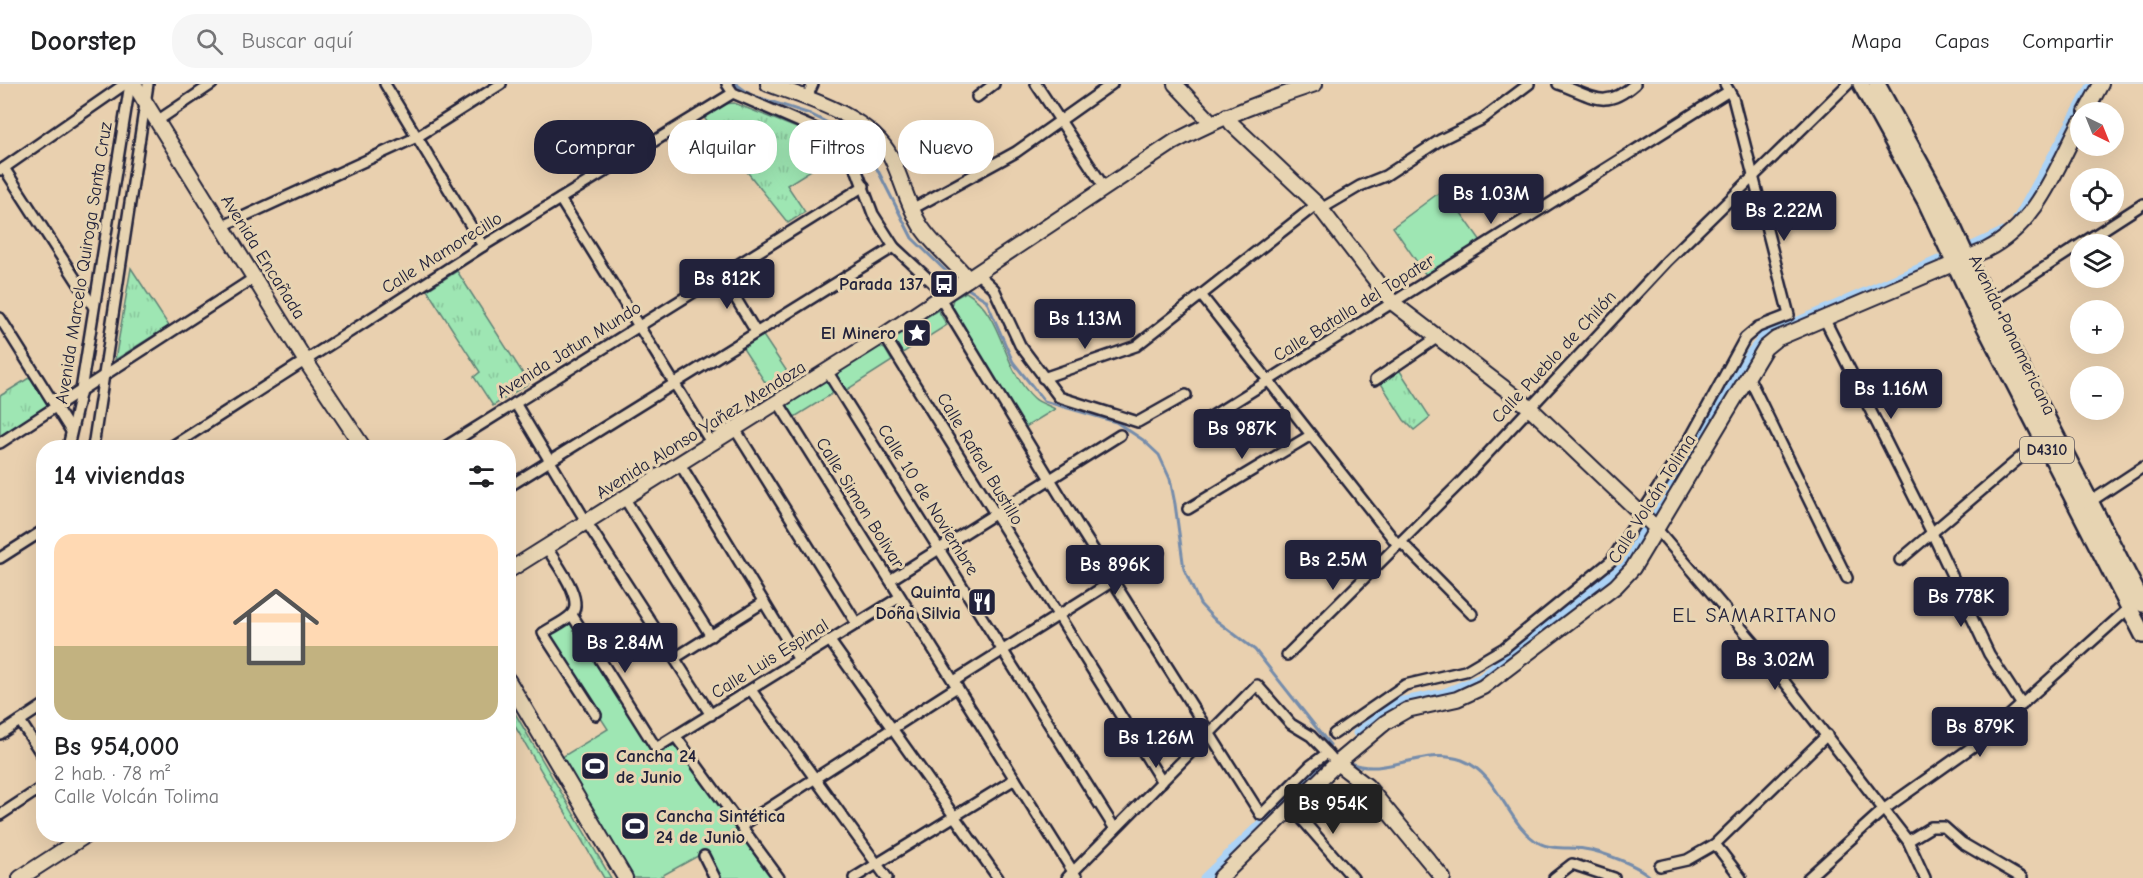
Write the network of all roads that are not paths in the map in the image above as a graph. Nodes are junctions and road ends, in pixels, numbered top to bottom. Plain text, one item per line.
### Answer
1 (125, 84) edge
2 (132, 84) edge
3 (148, 84) edge
4 (212, 84) edge
5 (385, 84) edge
6 (501, 84) edge
7 (727, 84) edge
8 (768, 84) edge
9 (994, 84) edge
10 (1036, 84) edge
11 (1112, 84) edge
12 (1175, 84) edge
13 (1315, 84) edge
14 (1529, 84) edge
15 (1558, 84) edge
16 (1635, 84) edge
17 (1848, 84) edge
18 (1861, 84) edge
19 (1877, 84) edge
20 (2101, 84) edge
21 (1727, 87) edge
22 (810, 90) edge
23 (733, 93) junction
24 (977, 97) dead end
25 (146, 102) junction
26 (2091, 102) edge
27 (1227, 116) junction
28 (1061, 119) junction
29 (157, 121) junction
30 (1211, 122) junction
31 (417, 137) junction
32 (2070, 142) edge
33 (2, 169) edge
34 (1753, 177) junction
35 (864, 186) junction
36 (1104, 188) junction
37 (560, 199) junction
38 (2143, 204) edge
39 (1319, 206) junction
40 (912, 209) junction
41 (223, 226) junction
42 (483, 246) junction
43 (894, 247) junction
44 (1961, 260) junction
45 (721, 274) junction
46 (255, 278) junction
47 (966, 281) junction
48 (1201, 295) junction
49 (940, 298) junction
50 (1394, 303) junction
51 (1988, 304) junction
52 (93, 306) junction
53 (0, 318) edge
54 (1825, 320) junction
55 (638, 326) junction
56 (756, 332) junction
57 (885, 335) junction
58 (1438, 337) junction
59 (305, 360) junction
60 (827, 371) junction
61 (104, 375) junction
62 (1748, 376) junction
63 (1043, 378) junction
64 (1375, 380) dead end
65 (1268, 382) junction
66 (674, 384) junction
67 (81, 390) junction
68 (1186, 395) dead end
69 (778, 402) junction
70 (515, 403) junction
71 (55, 407) junction
72 (1529, 407) junction
73 (1209, 418) dead end
74 (735, 429) junction
75 (71, 431) junction
76 (1120, 435) dead end
77 (1311, 435) junction
78 (2042, 439) junction
79 (69, 440) edge
80 (94, 440) edge
81 (182, 440) edge
82 (358, 440) edge
83 (456, 440) edge
84 (0, 442) edge
85 (712, 444) junction
86 (550, 461) junction
87 (680, 464) junction
88 (2143, 467) edge
89 (1051, 479) junction
90 (516, 483) edge
91 (625, 499) junction
92 (2090, 502) junction
93 (1188, 509) dead end
94 (994, 515) junction
95 (1650, 522) junction
96 (587, 523) junction
97 (1932, 533) junction
98 (36, 535) edge
99 (1400, 544) junction
100 (547, 548) junction
101 (939, 549) junction
102 (1159, 552) dead end
103 (0, 558) edge
104 (1900, 560) dead end
105 (516, 566) edge
106 (1847, 578) dead end
107 (890, 580) junction
108 (1114, 581) junction
109 (900, 597) junction
110 (764, 602) junction
111 (2143, 604) edge
112 (2128, 609) junction
113 (1472, 614) dead end
114 (572, 615) junction
115 (1057, 616) junction
116 (857, 624) junction
117 (2143, 635) edge
118 (711, 636) junction
119 (830, 641) junction
120 (1003, 651) junction
121 (1287, 655) dead end
122 (675, 658) junction
123 (799, 660) junction
124 (956, 684) junction
125 (751, 690) junction
126 (516, 694) edge
127 (2022, 705) junction
128 (36, 710) edge
129 (596, 714) dead end
130 (711, 715) junction
131 (20, 721) junction
132 (892, 729) junction
133 (1210, 733) junction
134 (0, 734) edge
135 (1334, 734) dead end
136 (1827, 735) junction
137 (676, 737) junction
138 (36, 746) edge
139 (1332, 758) junction
140 (815, 778) junction
141 (1015, 779) junction
142 (1162, 782) junction
143 (36, 791) edge
144 (1293, 809) junction
145 (1883, 810) junction
146 (0, 814) edge
147 (955, 818) junction
148 (741, 826) junction
149 (1115, 829) junction
150 (1908, 841) junction
151 (76, 842) edge
152 (1715, 844) junction
153 (704, 856) dead end
154 (877, 864) junction
155 (1660, 866) dead end
156 (1072, 876) edge
157 (1225, 876) edge
158 (20, 878) edge
159 (625, 878) edge
160 (715, 878) edge
161 (779, 878) edge
162 (854, 878) edge
163 (887, 878) edge
164 (998, 878) edge
165 (1353, 878) edge
166 (1443, 878) edge
167 (1554, 878) edge
168 (1614, 878) edge
169 (1741, 878) edge
170 (1808, 878) edge
171 (1925, 878) edge
172 (2022, 878) edge

1 - 33 street
2 - 25 street, Avenida Encañada
2 - 52 street, Avenida Marcelo Quiroga Santa Cruz
3 - 25 street, Avenida Marcelo Quiroga Santa Cruz
4 - 29 street
5 - 31 street
6 - 31 street
7 - 23 street
8 - 22 street
9 - 24 street
10 - 28 street
11 - 28 street
12 - 30 street
13 - 27 street, Avenida Alonso Yañez Mendoza
14 - 39 street
15 - 16 street
17 - 34 street, Calle Pueblo de Chilón
18 - 44 main road, Avenida Panamericana / D4310
19 - 44 main road, Avenida Panamericana / D4310
20 - 26 street
21 - 34 street
21 - 50 street, Calle Batalla del Topater
22 - 40 street
23 - 35 street
23 - 37 street, Calle Mamorecillo
25 - 29 street, Avenida Encañada
25 - 61 street, Avenida Marcelo Quiroga Santa Cruz
27 - 30 street, Avenida Alonso Yañez Mendoza
27 - 39 street
28 - 36 street
28 - 40 street
29 - 41 street, Avenida Encañada
30 - 36 street, Avenida Alonso Yañez Mendoza
31 - 41 street
31 - 42 street
32 - 44 street, Calle Volcán Tolima
33 - 52 street
34 - 72 street, Calle Pueblo de Chilón
34 - 95 street, Calle Volcán Tolima
35 - 43 street
35 - 45 street, Avenida Jatun Mundo
36 - 47 street, Avenida Alonso Yañez Mendoza
37 - 42 street, Calle Mamorecillo
37 - 55 street
38 - 51 street
39 - 48 street
39 - 50 street
40 - 47 street
41 - 46 street, Avenida Encañada
42 - 59 street, Calle Mamorecillo
43 - 49 street
43 - 56 street
44 - 51 main road, Avenida Panamericana / D4310
44 - 54 street, Calle Volcán Tolima
44 - 78 main road, Avenida Panamericana / D4310
45 - 55 street, Avenida Jatun Mundo
45 - 56 street
46 - 59 street, Avenida Encañada
46 - 61 street
47 - 49 street, Avenida Alonso Yañez Mendoza
47 - 63 street
48 - 63 street
48 - 65 street
49 - 57 street, Avenida Alonso Yañez Mendoza
49 - 89 street
50 - 58 street
50 - 65 street, Calle Batalla del Topater
51 - 92 main road, Avenida Panamericana / D4310
52 - 67 street, Avenida Marcelo Quiroga Santa Cruz
53 - 71 street
54 - 62 street, Calle Volcán Tolima
54 - 97 street
55 - 66 street
55 - 70 street, Avenida Jatun Mundo
56 - 66 street
57 - 60 street, Avenida Alonso Yañez Mendoza
57 - 94 street, Calle Rafael Bustillo
58 - 64 street
58 - 72 street
59 - 81 street, Calle Mamorecillo
59 - 82 street, Avenida Encañada
60 - 69 street, Avenida Alonso Yañez Mendoza
60 - 101 street, Calle 10 de Noviembre
61 - 67 street
61 - 80 street, Avenida Marcelo Quiroga Santa Cruz
62 - 95 street, Calle Volcán Tolima
62 - 106 street
63 - 68 street
65 - 73 street, Calle Batalla del Topater
65 - 77 street
66 - 85 street
66 - 86 street
67 - 71 street
67 - 75 street, Avenida Marcelo Quiroga Santa Cruz
69 - 74 street, Avenida Alonso Yañez Mendoza
69 - 107 street, Calle Simon Bolivar
70 - 83 street, Avenida Jatun Mundo
70 - 86 street
71 - 75 street
71 - 84 street
72 - 95 street
72 - 99 street, Calle Pueblo de Chilón
74 - 85 street, Avenida Alonso Yañez Mendoza
74 - 116 street
75 - 79 street, Avenida Marcelo Quiroga Santa Cruz
76 - 89 street
77 - 93 street
77 - 99 street
78 - 97 street
78 - 112 main road, Avenida Panamericana / D4310
85 - 87 street, Avenida Alonso Yañez Mendoza
86 - 90 street
86 - 96 street
87 - 91 street, Avenida Alonso Yañez Mendoza
87 - 110 street
88 - 92 street
89 - 94 street
89 - 108 street
91 - 96 street, Avenida Alonso Yañez Mendoza
91 - 118 street
92 - 111 main road, Avenida Panamericana / D4310
94 - 101 street
94 - 115 street, Calle Rafael Bustillo
95 - 135 street, Calle Volcán Tolima
95 - 136 street
95 - 139 street, Calle Volcán Tolima
96 - 100 street, Avenida Alonso Yañez Mendoza
96 - 122 street
97 - 104 street
97 - 127 street
98 - 103 street
99 - 113 street
99 - 121 street, Calle Pueblo de Chilón
100 - 105 street, Avenida Alonso Yañez Mendoza
100 - 114 street
101 - 107 street
101 - 120 street, Calle 10 de Noviembre
102 - 108 street
107 - 109 street, Calle Simon Bolivar
108 - 115 street
108 - 133 street
109 - 116 street, Calle Luis Espinal
109 - 124 street, Calle Simon Bolivar
110 - 118 street
110 - 123 street
112 - 117 main road, Avenida Panamericana / D4310
112 - 127 street
114 - 129 street
114 - 137 street, Calle Luis Espinal
115 - 120 street
115 - 142 street, Calle Rafael Bustillo
116 - 119 street, Calle Luis Espinal
118 - 122 street
119 - 123 street, Calle Luis Espinal
119 - 132 street
120 - 124 street
120 - 149 street, Calle 10 de Noviembre
122 - 130 street
123 - 125 street, Calle Luis Espinal
124 - 132 street
124 - 141 street, Calle Simon Bolivar
125 - 130 street, Calle Luis Espinal
125 - 140 street
126 - 159 street
127 - 145 street
128 - 131 street
130 - 137 street, Calle Luis Espinal
131 - 134 street
131 - 138 street
132 - 140 street
132 - 147 street
133 - 139 street
133 - 139 street
133 - 142 street
136 - 145 street
136 - 152 street
137 - 148 street
139 - 144 street, Calle Volcán Tolima
139 - 166 street
140 - 148 street
140 - 154 street
141 - 147 street
141 - 156 street
142 - 149 street
143 - 146 street
144 - 157 street, Calle Volcán Tolima
144 - 165 street
145 - 150 street
145 - 170 street
147 - 154 street
147 - 164 street
148 - 161 street
149 - 156 street
150 - 171 street
150 - 172 street
151 - 158 street
152 - 155 street
152 - 169 street
153 - 160 street
154 - 162 street
154 - 163 street
167 - 168 street

